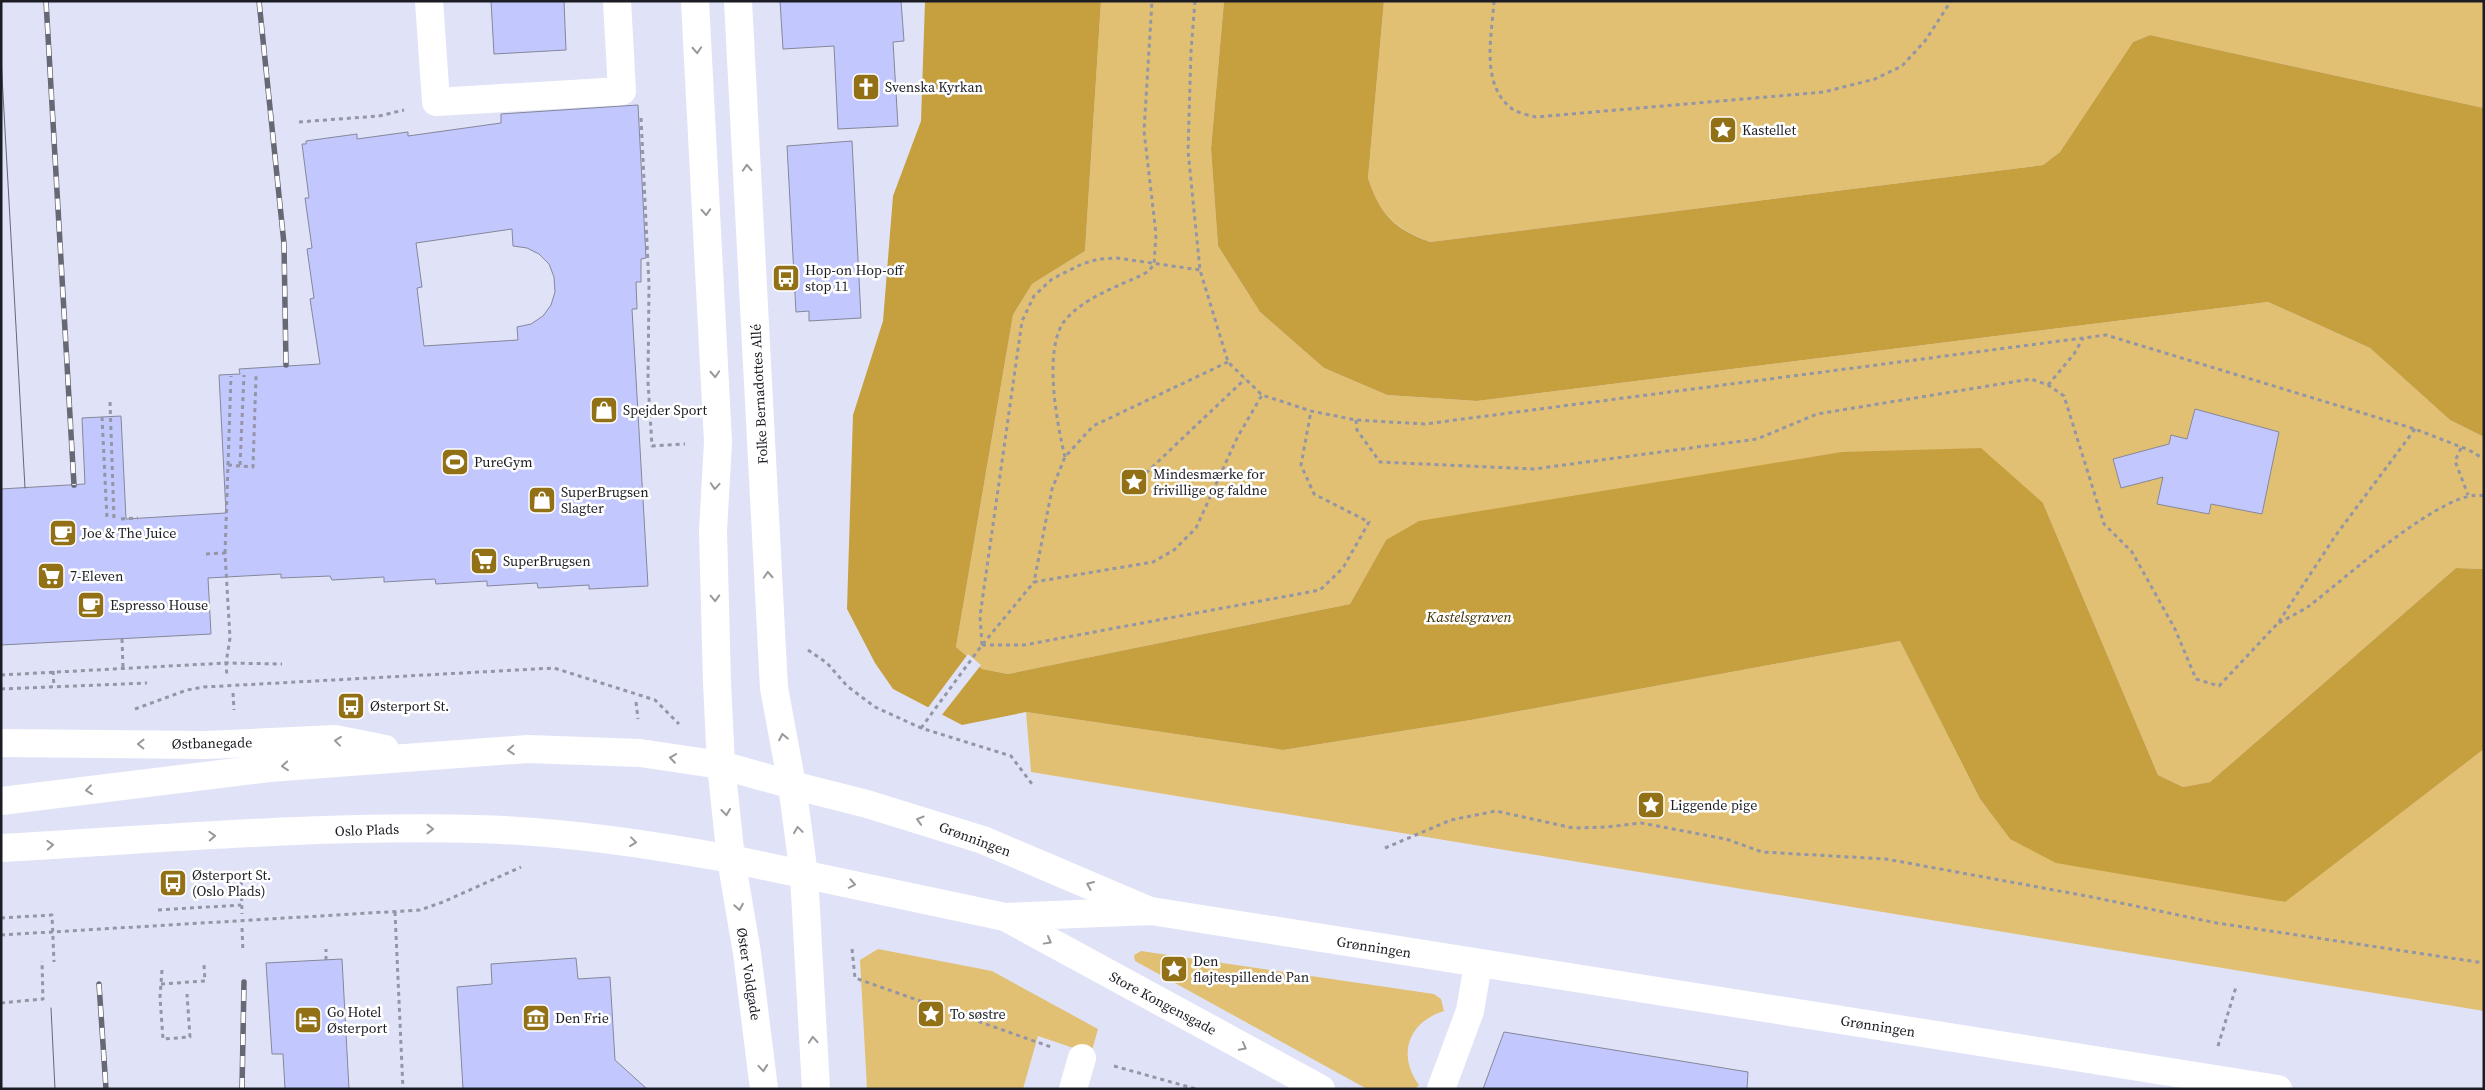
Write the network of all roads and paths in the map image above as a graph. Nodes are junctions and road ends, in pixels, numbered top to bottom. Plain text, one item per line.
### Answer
1 (430, 1) edge
2 (617, 1) edge
3 (694, 1) edge
4 (738, 1) edge
5 (1152, 1) edge
6 (1195, 1) edge
7 (1494, 1) edge
8 (1951, 1) edge
9 (622, 91) junction
10 (436, 102) junction
11 (299, 122) dead end
12 (1154, 264) junction
13 (1200, 270) junction
14 (2083, 338) junction
15 (1228, 362) junction
16 (244, 375) dead end
17 (231, 376) dead end
18 (256, 376) dead end
19 (1245, 379) junction
20 (2048, 385) junction
21 (1262, 395) junction
22 (110, 402) dead end
23 (1311, 411) junction
24 (102, 417) dead end
25 (1356, 420) junction
26 (2415, 430) junction
27 (718, 442) junction
28 (2461, 448) junction
29 (1066, 457) junction
30 (2484, 459) edge
31 (228, 464) junction
32 (240, 465) junction
33 (1146, 473) dead end
34 (2468, 495) junction
35 (2484, 496) edge
36 (138, 518) dead end
37 (107, 519) dead end
38 (114, 519) dead end
39 (121, 519) dead end
40 (225, 553) junction
41 (206, 554) dead end
42 (1034, 582) junction
43 (2278, 623) junction
44 (122, 639) dead end
45 (982, 645) junction
46 (808, 650) dead end
47 (226, 663) junction
48 (282, 664) dead end
49 (123, 668) junction
50 (53, 671) junction
51 (1, 675) edge
52 (227, 677) dead end
53 (147, 683) dead end
54 (54, 687) junction
55 (1, 689) edge
56 (233, 693) dead end
57 (636, 702) dead end
58 (127, 712) dead end
59 (234, 716) dead end
60 (638, 722) dead end
61 (681, 726) dead end
62 (921, 728) junction
63 (1, 743) edge
64 (420, 756) junction
65 (721, 765) junction
66 (1032, 784) dead end
67 (792, 785) junction
68 (1, 801) edge
69 (1, 848) edge
70 (1385, 848) dead end
71 (731, 859) junction
72 (523, 866) dead end
73 (241, 873) dead end
74 (804, 874) junction
75 (241, 905) junction
76 (158, 910) dead end
77 (1151, 911) junction
78 (395, 912) junction
79 (242, 914) dead end
80 (1005, 917) junction
81 (1, 918) edge
82 (242, 928) dead end
83 (52, 932) junction
84 (1, 935) edge
85 (326, 949) dead end
86 (852, 949) dead end
87 (243, 952) dead end
88 (326, 960) dead end
89 (42, 961) dead end
90 (54, 962) dead end
91 (2484, 963) edge
92 (1478, 964) junction
93 (204, 965) dead end
94 (162, 970) dead end
95 (161, 984) junction
96 (2236, 987) dead end
97 (187, 994) dead end
98 (1, 1003) edge
99 (1082, 1058) junction
100 (2206, 1083) edge
101 (404, 1089) edge
102 (764, 1089) edge
103 (816, 1089) edge
104 (1073, 1089) edge
105 (1196, 1089) edge
106 (1322, 1089) edge
107 (1441, 1089) edge
108 (2278, 1089) edge

1 - 10 main road
2 - 9 main road
3 -> 27 main road
67 -> 4 main road, Folke Bernadottes Allé
5 - 12 path
6 - 13 path
7 - 8 path
9 - 10 main road
9 - 27 path
10 - 11 path
12 - 13 path
12 - 29 path
12 - 45 path
13 - 15 path
14 - 20 path
14 - 25 path
14 - 26 path
15 - 19 path
15 - 29 path
16 - 32 path
17 - 31 path
18 - 32 path
19 - 21 path
19 - 33 path
20 - 25 path
20 - 43 path
21 - 23 path
21 - 42 path
22 - 38 path
23 - 25 path
23 - 45 path
24 - 37 path
26 - 28 path
26 - 43 path
27 -> 65 main road
28 - 30 path
28 - 34 path
29 - 42 path
31 - 32 path
31 - 40 path
34 - 35 path
34 - 43 path
36 - 39 path
40 - 41 path
40 - 47 path
42 - 45 path
44 - 49 path
45 - 62 path
46 - 62 path
47 - 48 path
47 - 49 path
47 - 52 path
49 - 50 path
50 - 51 path
50 - 54 path
53 - 54 path
54 - 55 path
56 - 59 path
57 - 60 path
58 - 61 path
62 - 66 path
64 -> 63 main road, Østbanegade
65 -> 64 main road
64 -> 68 main road
65 - 67 main road, Grønningen
65 -> 71 main road, Øster Voldgade
74 -> 67 main road, Folke Bernadottes Allé
77 -> 67 main road, Grønningen
69 -> 71 main road, Oslo Plads
70 - 91 path
71 - 74 main road, Oslo Plads
71 -> 102 main road, Øster Voldgade
72 - 78 path
73 - 75 path
74 -> 80 main road, Grønningen
103 -> 74 main road
75 - 76 path
75 - 79 path
77 - 80 main road, Grønningen
77 - 92 main road, Grønningen
78 - 83 path
78 - 101 path
80 -> 106 main road, Store Kongensgade
81 - 83 path
82 - 87 path
83 - 84 path
83 - 90 path
85 - 88 path
86 - 99 path
89 - 98 path
92 - 100 main road, Grønningen
92 - 107 main road
93 - 95 path
94 - 95 path
95 - 97 path
96 - 100 path
99 - 104 main road
99 - 105 path
100 - 108 main road, Grønningen

